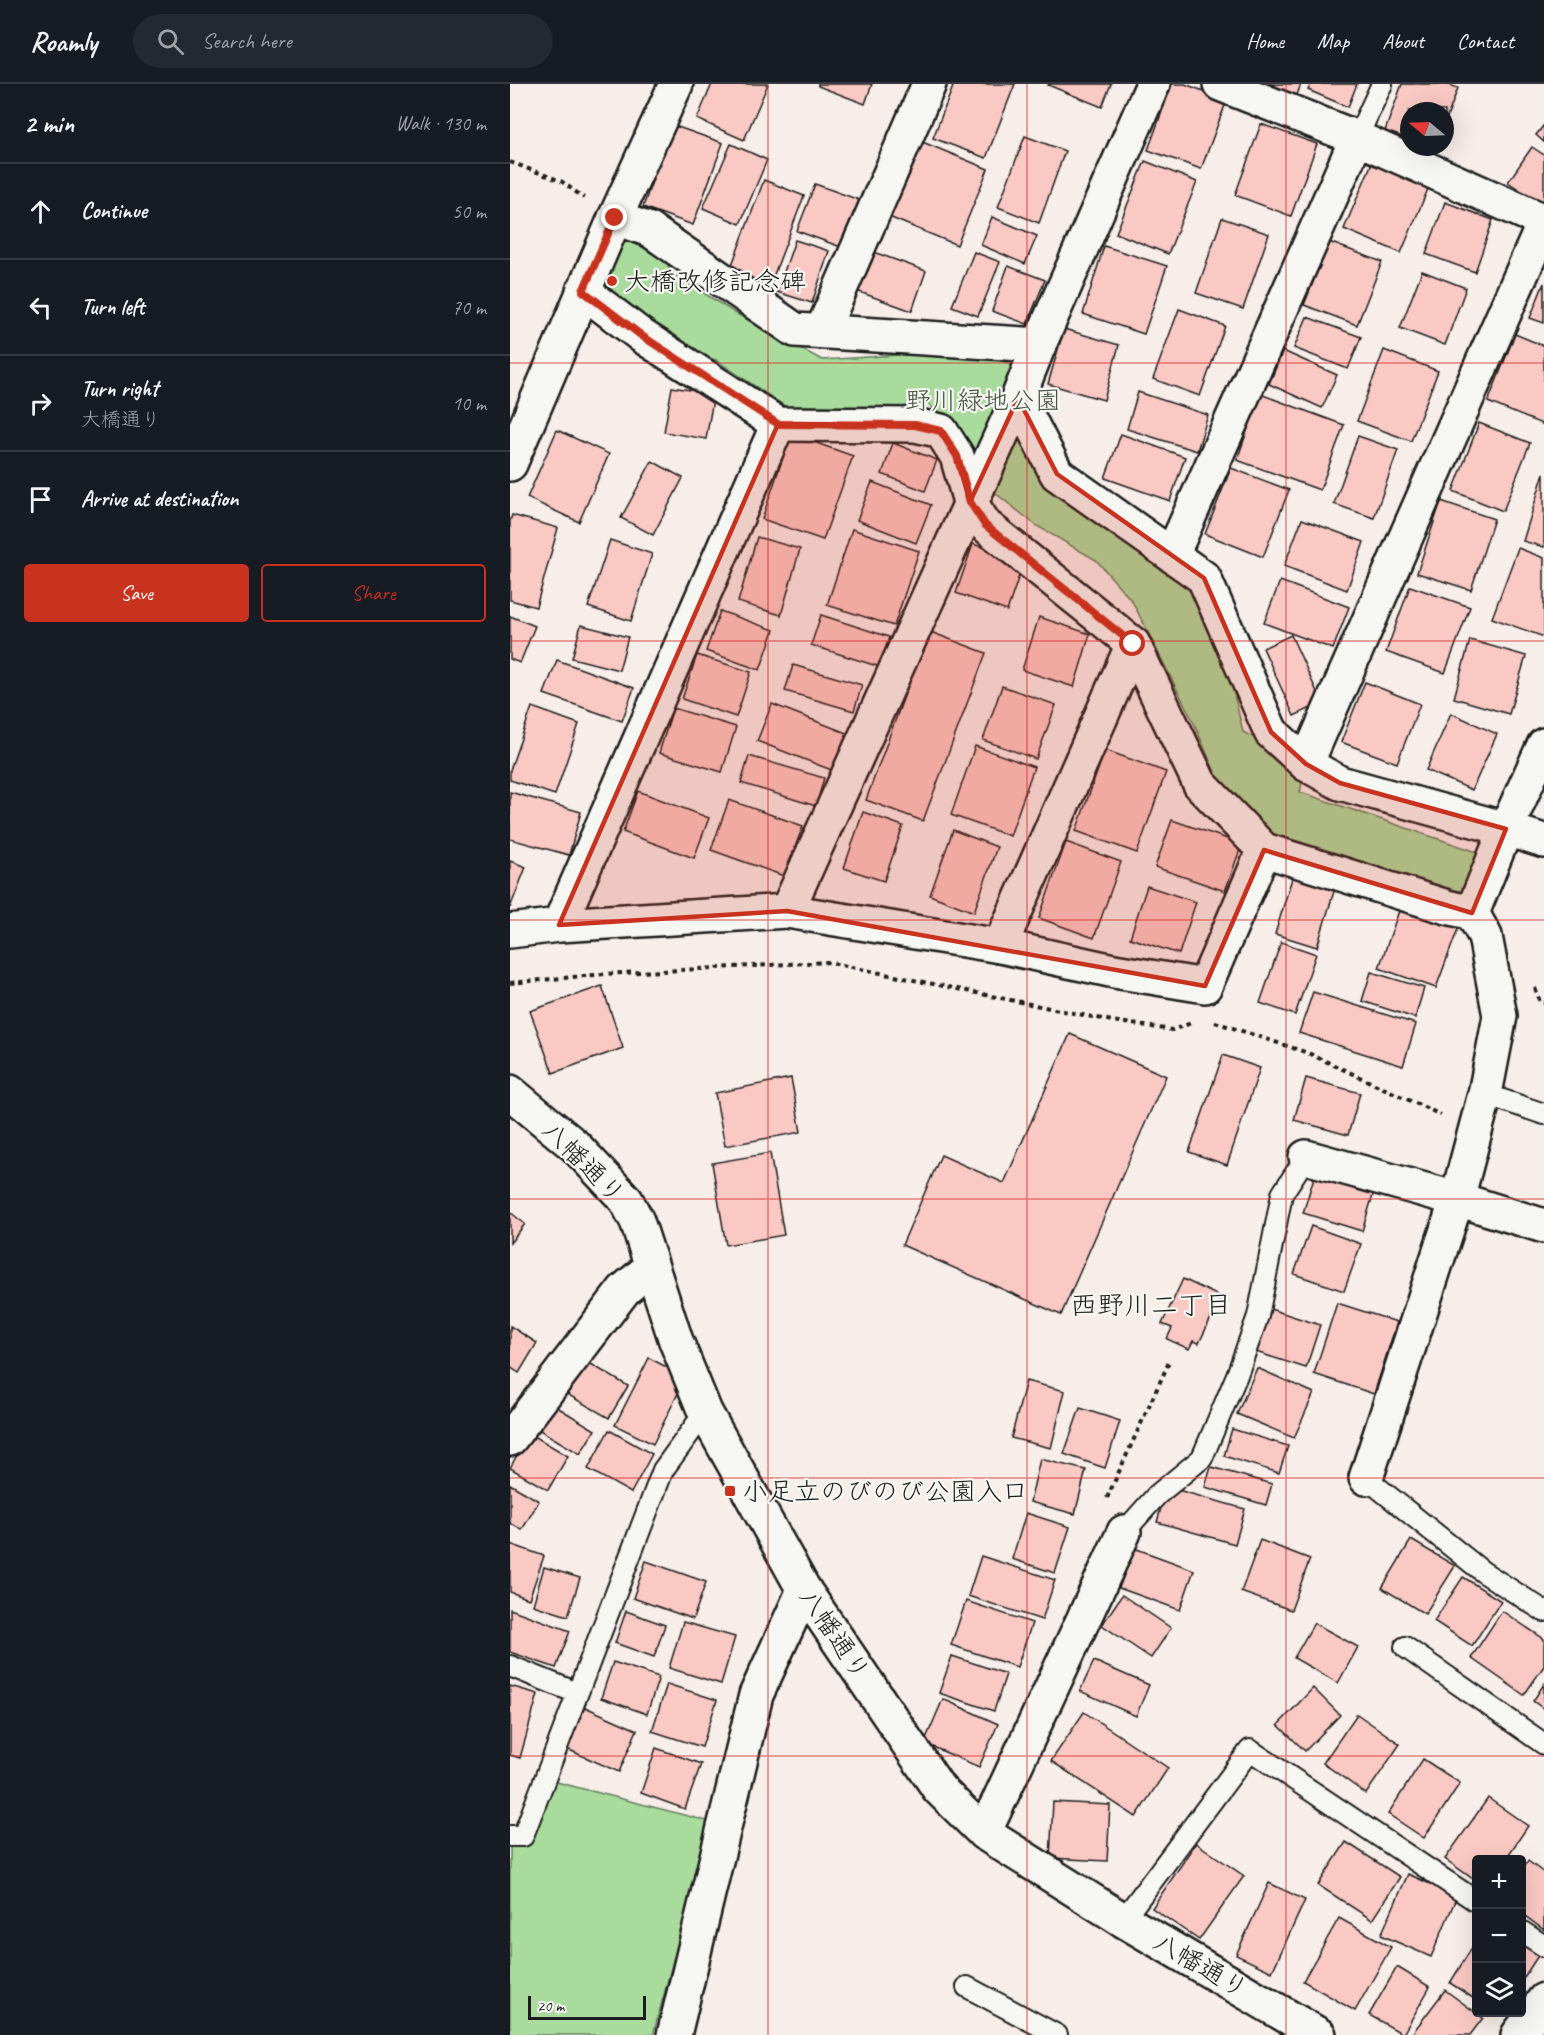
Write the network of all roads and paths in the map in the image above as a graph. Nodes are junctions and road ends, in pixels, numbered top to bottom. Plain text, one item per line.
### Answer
1 (929, 84) edge
2 (1153, 84) edge
3 (1220, 84) edge
4 (1382, 84) edge
5 (668, 88) edge
6 (1357, 138) junction
7 (510, 162) edge
8 (615, 218) junction
9 (1544, 222) edge
10 (583, 291) junction
11 (822, 332) junction
12 (1039, 345) junction
13 (1018, 398) junction
14 (778, 424) junction
15 (510, 464) edge
16 (970, 502) junction
17 (1172, 555) junction
18 (1133, 644) junction
19 (1544, 745) edge
20 (1306, 764) junction
21 (1506, 829) junction
22 (1544, 841) edge
23 (1264, 850) junction
24 (787, 911) junction
25 (1472, 914) junction
26 (559, 925) junction
27 (510, 931) edge
28 (1000, 946) junction
29 (510, 983) edge
30 (510, 1092) edge
31 (1485, 1094) junction
32 (1544, 1114) edge
33 (1475, 1131) junction
34 (1306, 1157) joint
35 (1457, 1199) junction
36 (1544, 1226) edge
37 (651, 1267) junction
38 (705, 1412) junction
39 (510, 1439) edge
40 (1366, 1478) joint
41 (1124, 1532) joint
42 (804, 1590) junction
43 (1544, 1611) edge
44 (1405, 1647) dead end
45 (510, 1666) edge
46 (577, 1693) junction
47 (1544, 1744) edge
48 (984, 1833) junction
49 (510, 1836) edge
50 (1472, 1898) edge
51 (1123, 1920) junction
52 (1526, 1934) edge
53 (1544, 1946) edge
54 (967, 1988) dead end
55 (1544, 2001) edge
56 (1282, 2025) edge
57 (674, 2035) edge
58 (1057, 2035) edge
59 (1319, 2035) edge
60 (1518, 2035) edge

1 - 11 street
2 - 12 street
3 - 6 street
4 - 6 lane
5 - 8 street
6 - 9 street
6 - 17 street
7 - 8 path
8 - 10 street
8 - 11 street
9 - 20 street
10 - 14 street
10 - 15 street
11 - 12 street
12 - 13 street
13 - 16 street
13 - 17 street
14 - 16 street
14 - 26 street
16 - 18 street
16 - 24 street
17 - 20 street
18 - 23 street
18 - 28 street
19 - 21 street
20 - 21 street
21 - 22 street
21 - 25 street
23 - 25 street
23 - 28 street
24 - 26 street
24 - 28 street
25 - 31 street
26 - 27 street
29 - 33 path
30 - 37 street, 八幡通り
31 - 32 lane
31 - 33 street
33 - 35 street
34 - 35 street
34 - 41 lane
35 - 36 street
35 - 40 street
37 - 38 street, 八幡通り
37 - 39 street
38 - 42 street, 八幡通り
38 - 46 lane
40 - 43 lane
41 - 48 street
42 - 48 street, 八幡通り
42 - 57 street
44 - 47 lane
45 - 46 lane
46 - 49 lane
48 - 51 street, 八幡通り
50 - 51 lane
51 - 56 street, 八幡通り
52 - 53 lane
54 - 58 lane
55 - 60 street
56 - 59 street, 八幡通り

